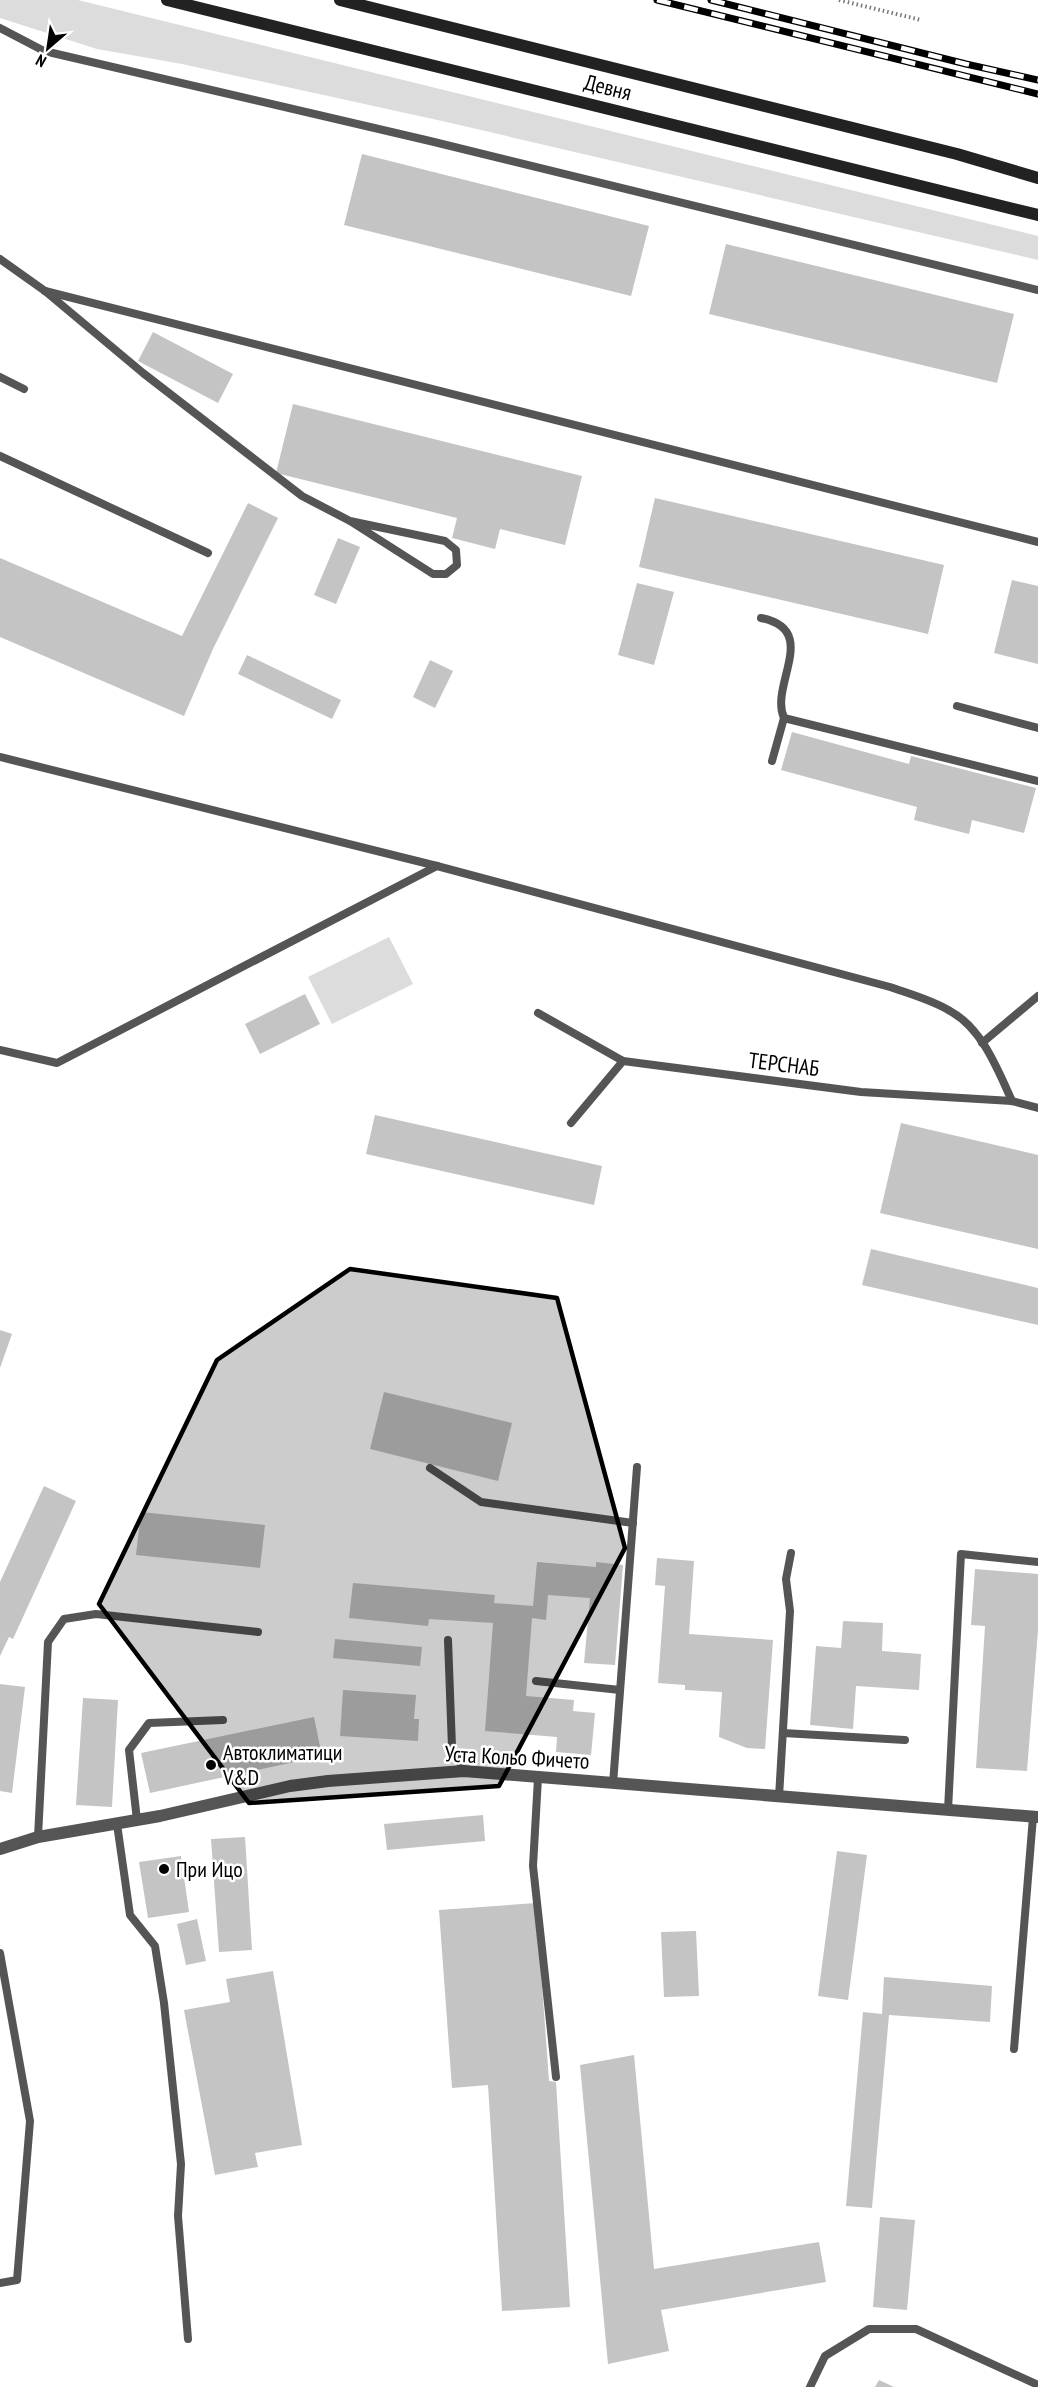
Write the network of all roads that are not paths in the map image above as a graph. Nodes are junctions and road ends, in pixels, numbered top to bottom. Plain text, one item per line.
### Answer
1 (167, 0) edge
2 (340, 0) edge
3 (0, 28) edge
4 (1038, 178) edge
5 (1038, 215) edge
6 (0, 259) edge
7 (1038, 290) edge
8 (45, 291) junction
9 (0, 377) edge
10 (24, 389) dead end
11 (0, 456) edge
12 (350, 521) junction
13 (1038, 542) edge
14 (208, 554) dead end
15 (761, 618) dead end
16 (957, 706) dead end
17 (784, 718) junction
18 (1038, 728) edge
19 (0, 757) edge
20 (772, 761) dead end
21 (1038, 781) edge
22 (436, 866) junction
23 (1038, 996) edge
24 (538, 1013) dead end
25 (982, 1043) junction
26 (0, 1050) edge
27 (622, 1061) junction
28 (1012, 1101) junction
29 (1038, 1108) edge
30 (571, 1123) dead end
31 (638, 1467) dead end
32 (430, 1468) dead end
33 (633, 1523) junction
34 (791, 1553) dead end
35 (1038, 1562) edge
36 (258, 1632) dead end
37 (448, 1640) dead end
38 (536, 1681) dead end
39 (620, 1690) junction
40 (223, 1720) dead end
41 (783, 1733) junction
42 (904, 1740) dead end
43 (464, 1772) junction
44 (538, 1778) junction
45 (613, 1784) junction
46 (779, 1797) junction
47 (948, 1810) junction
48 (1036, 1817) edge
49 (137, 1820) junction
50 (117, 1824) junction
51 (38, 1837) junction
52 (0, 1849) edge
53 (0, 1953) edge
54 (1014, 2049) dead end
55 (556, 2077) dead end
56 (0, 2283) edge
57 (188, 2339) dead end
58 (1038, 2385) edge
59 (810, 2387) edge

1 - 5 main road, Девня
2 - 4 main road, Девня
3 - 7 lane
6 - 8 lane
8 - 12 lane
8 - 13 lane
9 - 10 lane
11 - 14 lane
12 - 12 lane
15 - 17 lane
16 - 18 lane
17 - 20 lane
17 - 21 lane
19 - 22 lane
22 - 25 lane
22 - 26 lane
23 - 25 lane
24 - 27 lane, ТЕРСНАБ
25 - 28 lane
27 - 28 lane, ТЕРСНАБ
27 - 30 lane
28 - 29 lane, ТЕРСНАБ
31 - 33 lane
32 - 33 lane
33 - 39 lane
34 - 41 lane
35 - 47 lane
36 - 51 lane
37 - 43 lane
38 - 39 lane
39 - 45 lane
40 - 49 lane
41 - 42 lane
41 - 46 lane
43 - 44 street, Уста Кольо Фичето
43 - 49 street, Уста Кольо Фичето
44 - 45 street, Уста Кольо Фичето
44 - 55 lane
45 - 46 street, Уста Кольо Фичето
46 - 47 street, Уста Кольо Фичето
47 - 48 street, Уста Кольо Фичето
48 - 54 lane
49 - 50 street, Уста Кольо Фичето
50 - 51 street, Уста Кольо Фичето
50 - 57 lane
51 - 52 street, Уста Кольо Фичето
53 - 56 lane
58 - 59 lane

